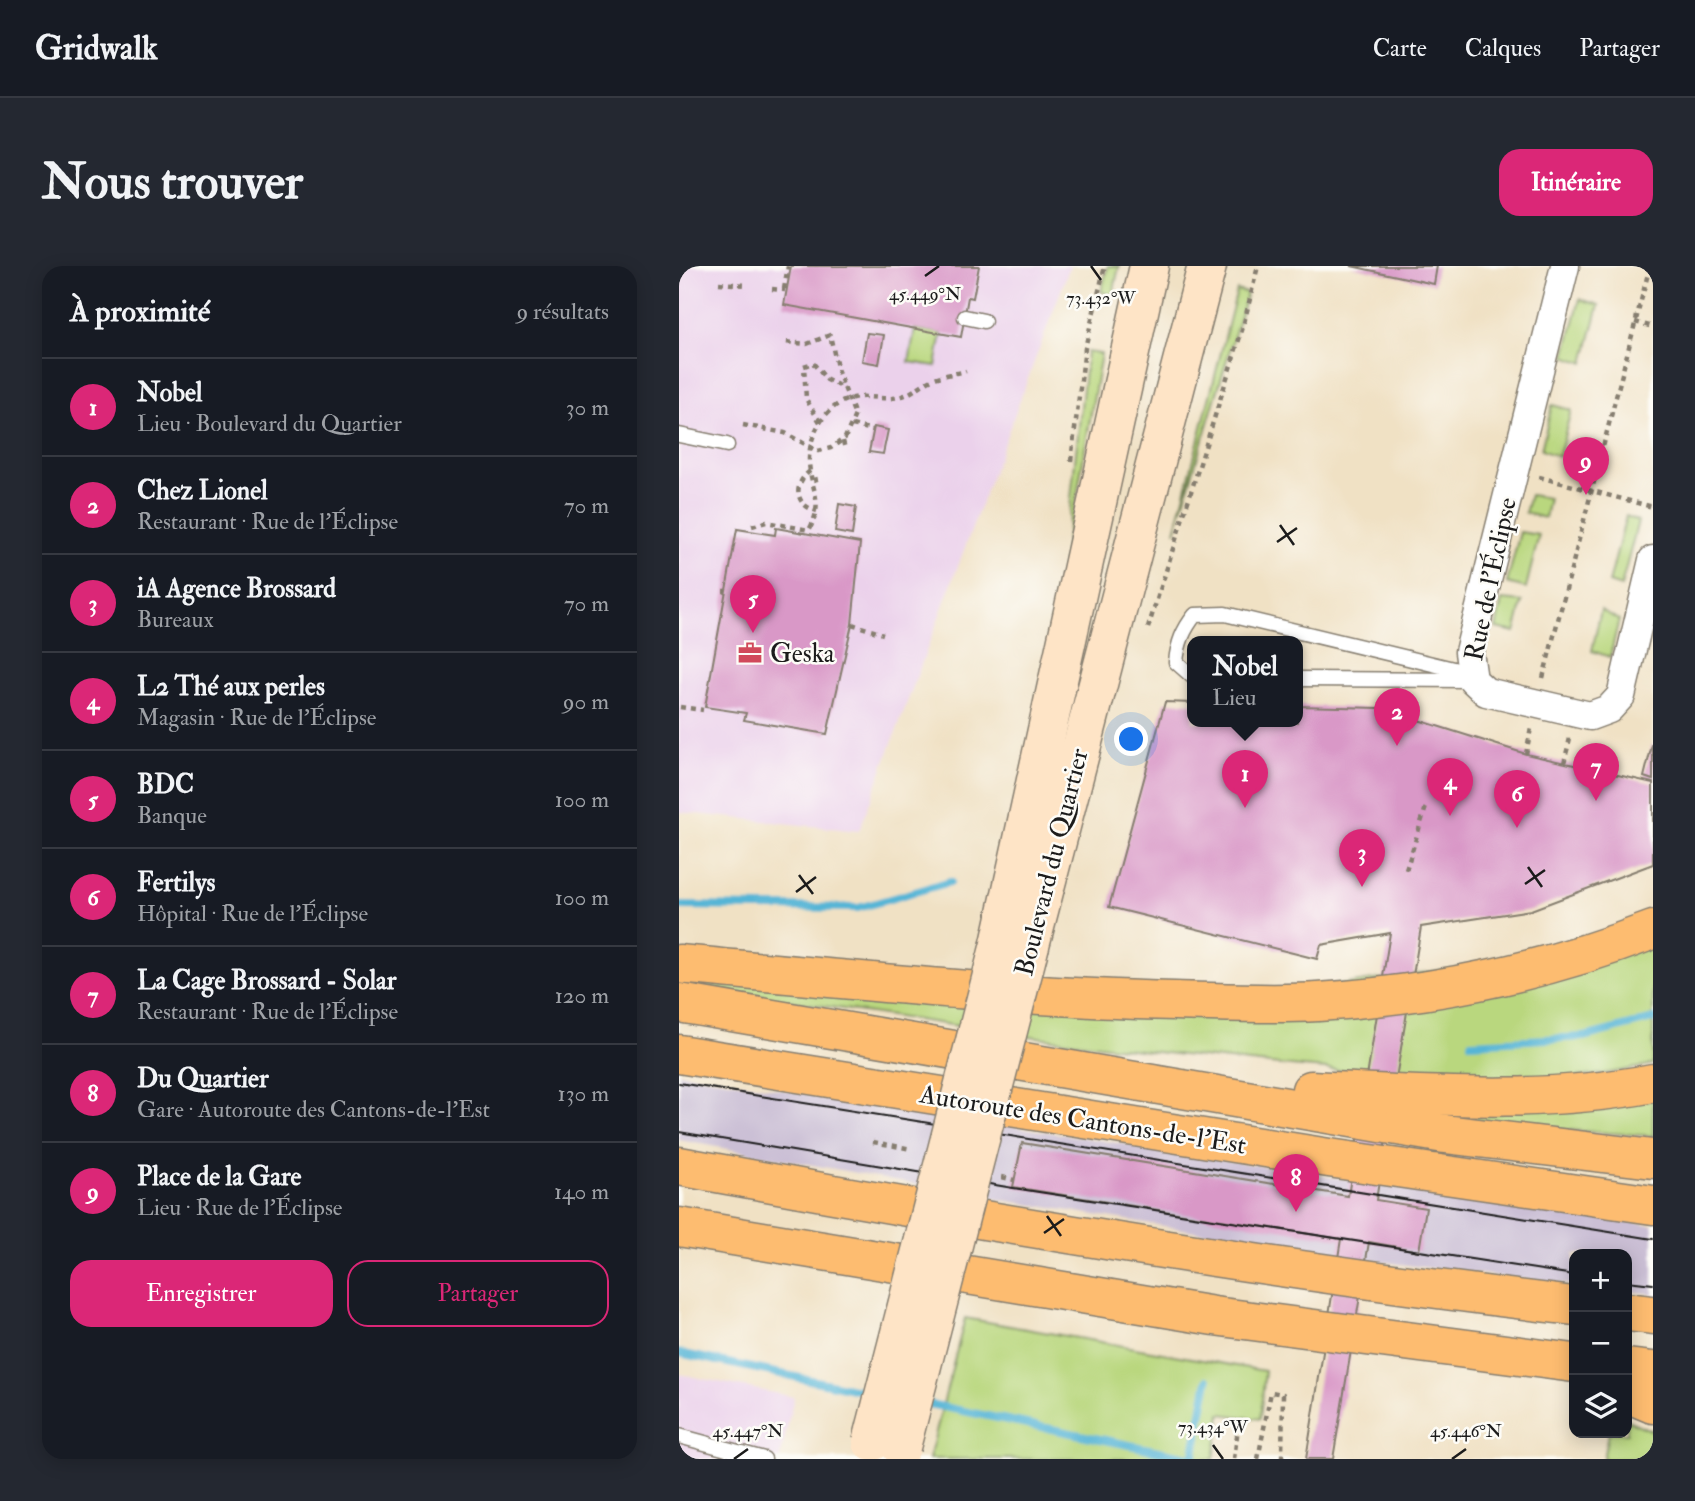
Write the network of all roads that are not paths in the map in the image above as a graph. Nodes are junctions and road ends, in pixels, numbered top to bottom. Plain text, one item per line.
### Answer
1 (1149, 266) edge
2 (1207, 266) edge
3 (1565, 266) edge
4 (965, 317) dead end
5 (984, 321) dead end
6 (679, 435) edge
7 (727, 445) dead end
8 (1653, 560) edge
9 (1187, 672) edge
10 (1471, 677) junction
11 (1303, 679) edge
12 (1653, 930) edge
13 (1015, 944) junction
14 (679, 964) edge
15 (679, 1003) edge
16 (679, 1054) edge
17 (1159, 1083) junction
18 (1653, 1083) edge
19 (1653, 1159) edge
20 (679, 1166) edge
21 (1653, 1205) edge
22 (679, 1227) edge
23 (1569, 1305) edge
24 (1632, 1313) edge
25 (1653, 1315) edge
26 (1568, 1364) edge
27 (1632, 1369) edge
28 (1653, 1371) edge
29 (1632, 1394) edge
30 (1653, 1404) edge
31 (679, 1436) edge
32 (884, 1452) edge
33 (764, 1459) edge

1 - 13 main road, Boulevard du Quartier
2 - 13 main road, Boulevard du Quartier
3 - 10 street, Rue de l'Éclipse
4 - 5 lane
6 - 7 lane
8 - 10 street, Rue de l'Éclipse
9 - 10 lane
10 - 11 lane
12 - 14 highway
13 - 32 main road, Boulevard du Quartier, bridge
15 - 17 highway
16 - 21 highway, Autoroute des Cantons-de-l'Est
17 - 18 highway
17 - 19 highway
20 - 23 highway
22 - 26 highway
24 - 25 highway
27 - 28 highway
29 - 30 highway
31 - 33 lane

